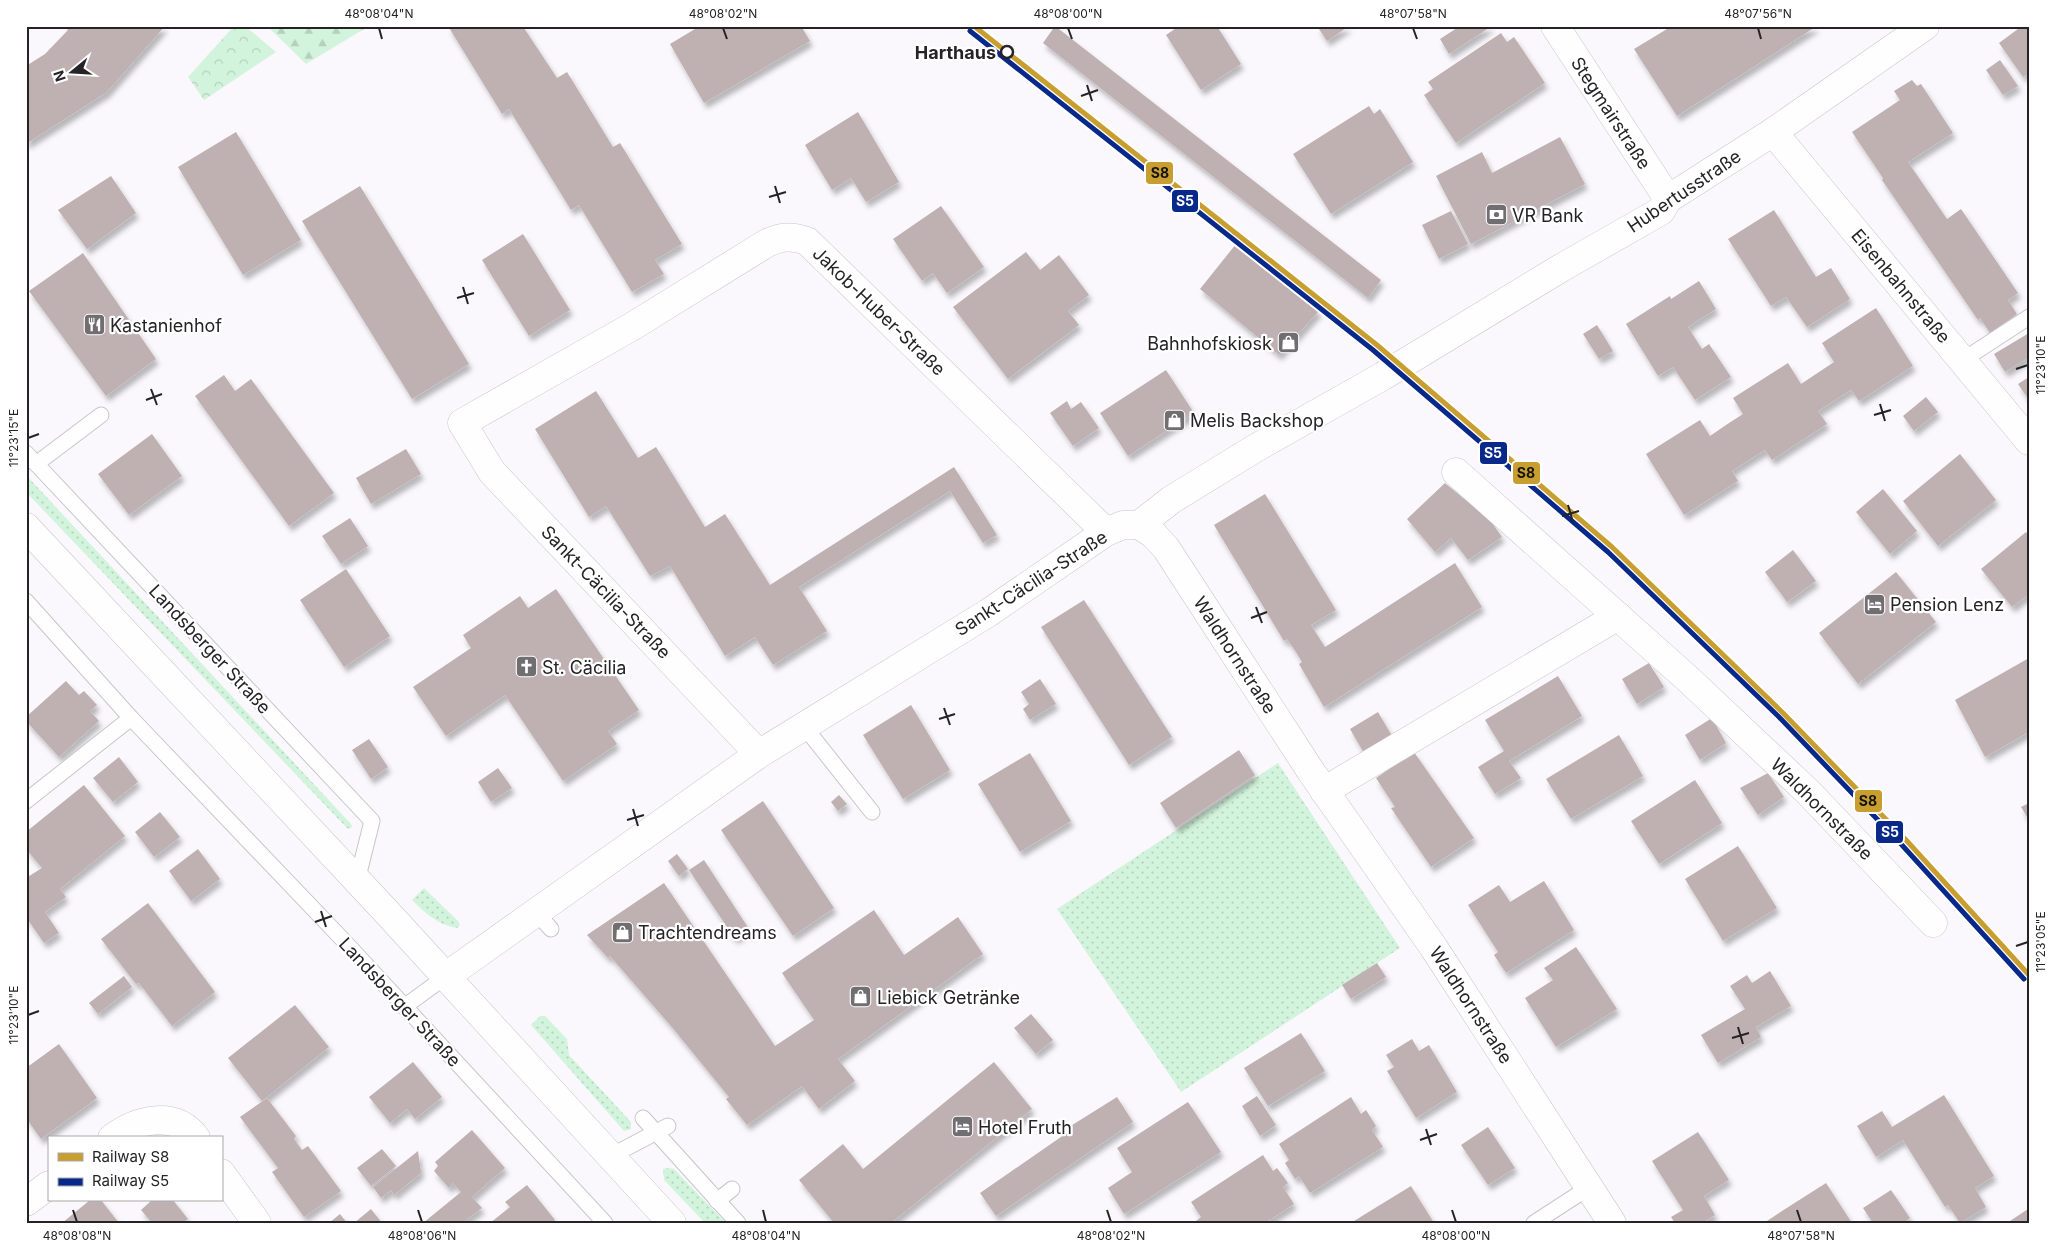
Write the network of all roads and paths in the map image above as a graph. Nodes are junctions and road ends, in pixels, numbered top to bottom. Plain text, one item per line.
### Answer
1 (1555, 26) edge
2 (1926, 26) edge
3 (1773, 132) junction
4 (1668, 199) junction
5 (2029, 317) edge
6 (1963, 360) junction
7 (101, 415) dead end
8 (462, 423) joint
9 (2029, 441) edge
10 (31, 458) edge
11 (1456, 472) dead end
12 (1140, 526) junction
13 (26, 527) edge
14 (1106, 532) junction
15 (26, 601) edge
16 (1618, 616) junction
17 (131, 718) junction
18 (803, 725) junction
19 (759, 754) junction
20 (1324, 791) junction
21 (26, 801) edge
22 (872, 812) dead end
23 (357, 881) junction
24 (1933, 924) dead end
25 (445, 977) junction
26 (404, 1007) junction
27 (643, 1118) dead end
28 (662, 1130) junction
29 (115, 1136) edge
30 (195, 1136) edge
31 (612, 1156) junction
32 (222, 1174) edge
33 (48, 1186) edge
34 (1588, 1188) junction
35 (732, 1189) dead end
36 (717, 1201) junction
37 (26, 1202) edge
38 (257, 1223) edge
39 (605, 1223) edge
40 (672, 1223) edge
41 (738, 1223) edge
42 (1534, 1223) edge
43 (1612, 1223) edge

1 - 4 street, Stegmairstraße
2 - 3 street, Hubertusstraße
3 - 4 street, Hubertusstraße
3 - 6 street, Eisenbahnstraße
4 - 12 street, Hubertusstraße
5 - 6 lane
6 - 9 street, Eisenbahnstraße
7 - 10 lane
8 - 14 street, Jakob-Huber-Straße
8 - 19 street, Sankt-Cäcilia-Straße
10 - 23 lane, Landsberger Straße
11 - 16 street, Waldhornstraße
12 - 14 street, Sankt-Cäcilia-Straße
12 - 20 street, Waldhornstraße
13 - 23 street
14 - 18 street, Sankt-Cäcilia-Straße
15 - 17 lane, Landsberger Straße
16 - 20 street
16 - 24 street, Waldhornstraße
17 - 21 lane
17 - 26 lane, Landsberger Straße
18 - 19 street, Sankt-Cäcilia-Straße
18 - 22 lane
19 - 25 street, Sankt-Cäcilia-Straße
20 - 34 street, Waldhornstraße
23 - 25 street
25 - 26 lane
25 - 31 street
26 - 39 lane, Landsberger Straße
27 - 28 lane
28 - 31 lane
28 - 36 lane
29 - 30 street
31 - 40 street
32 - 38 street
33 - 37 street
34 - 42 lane
34 - 43 street, Waldhornstraße
35 - 36 lane
36 - 41 lane

